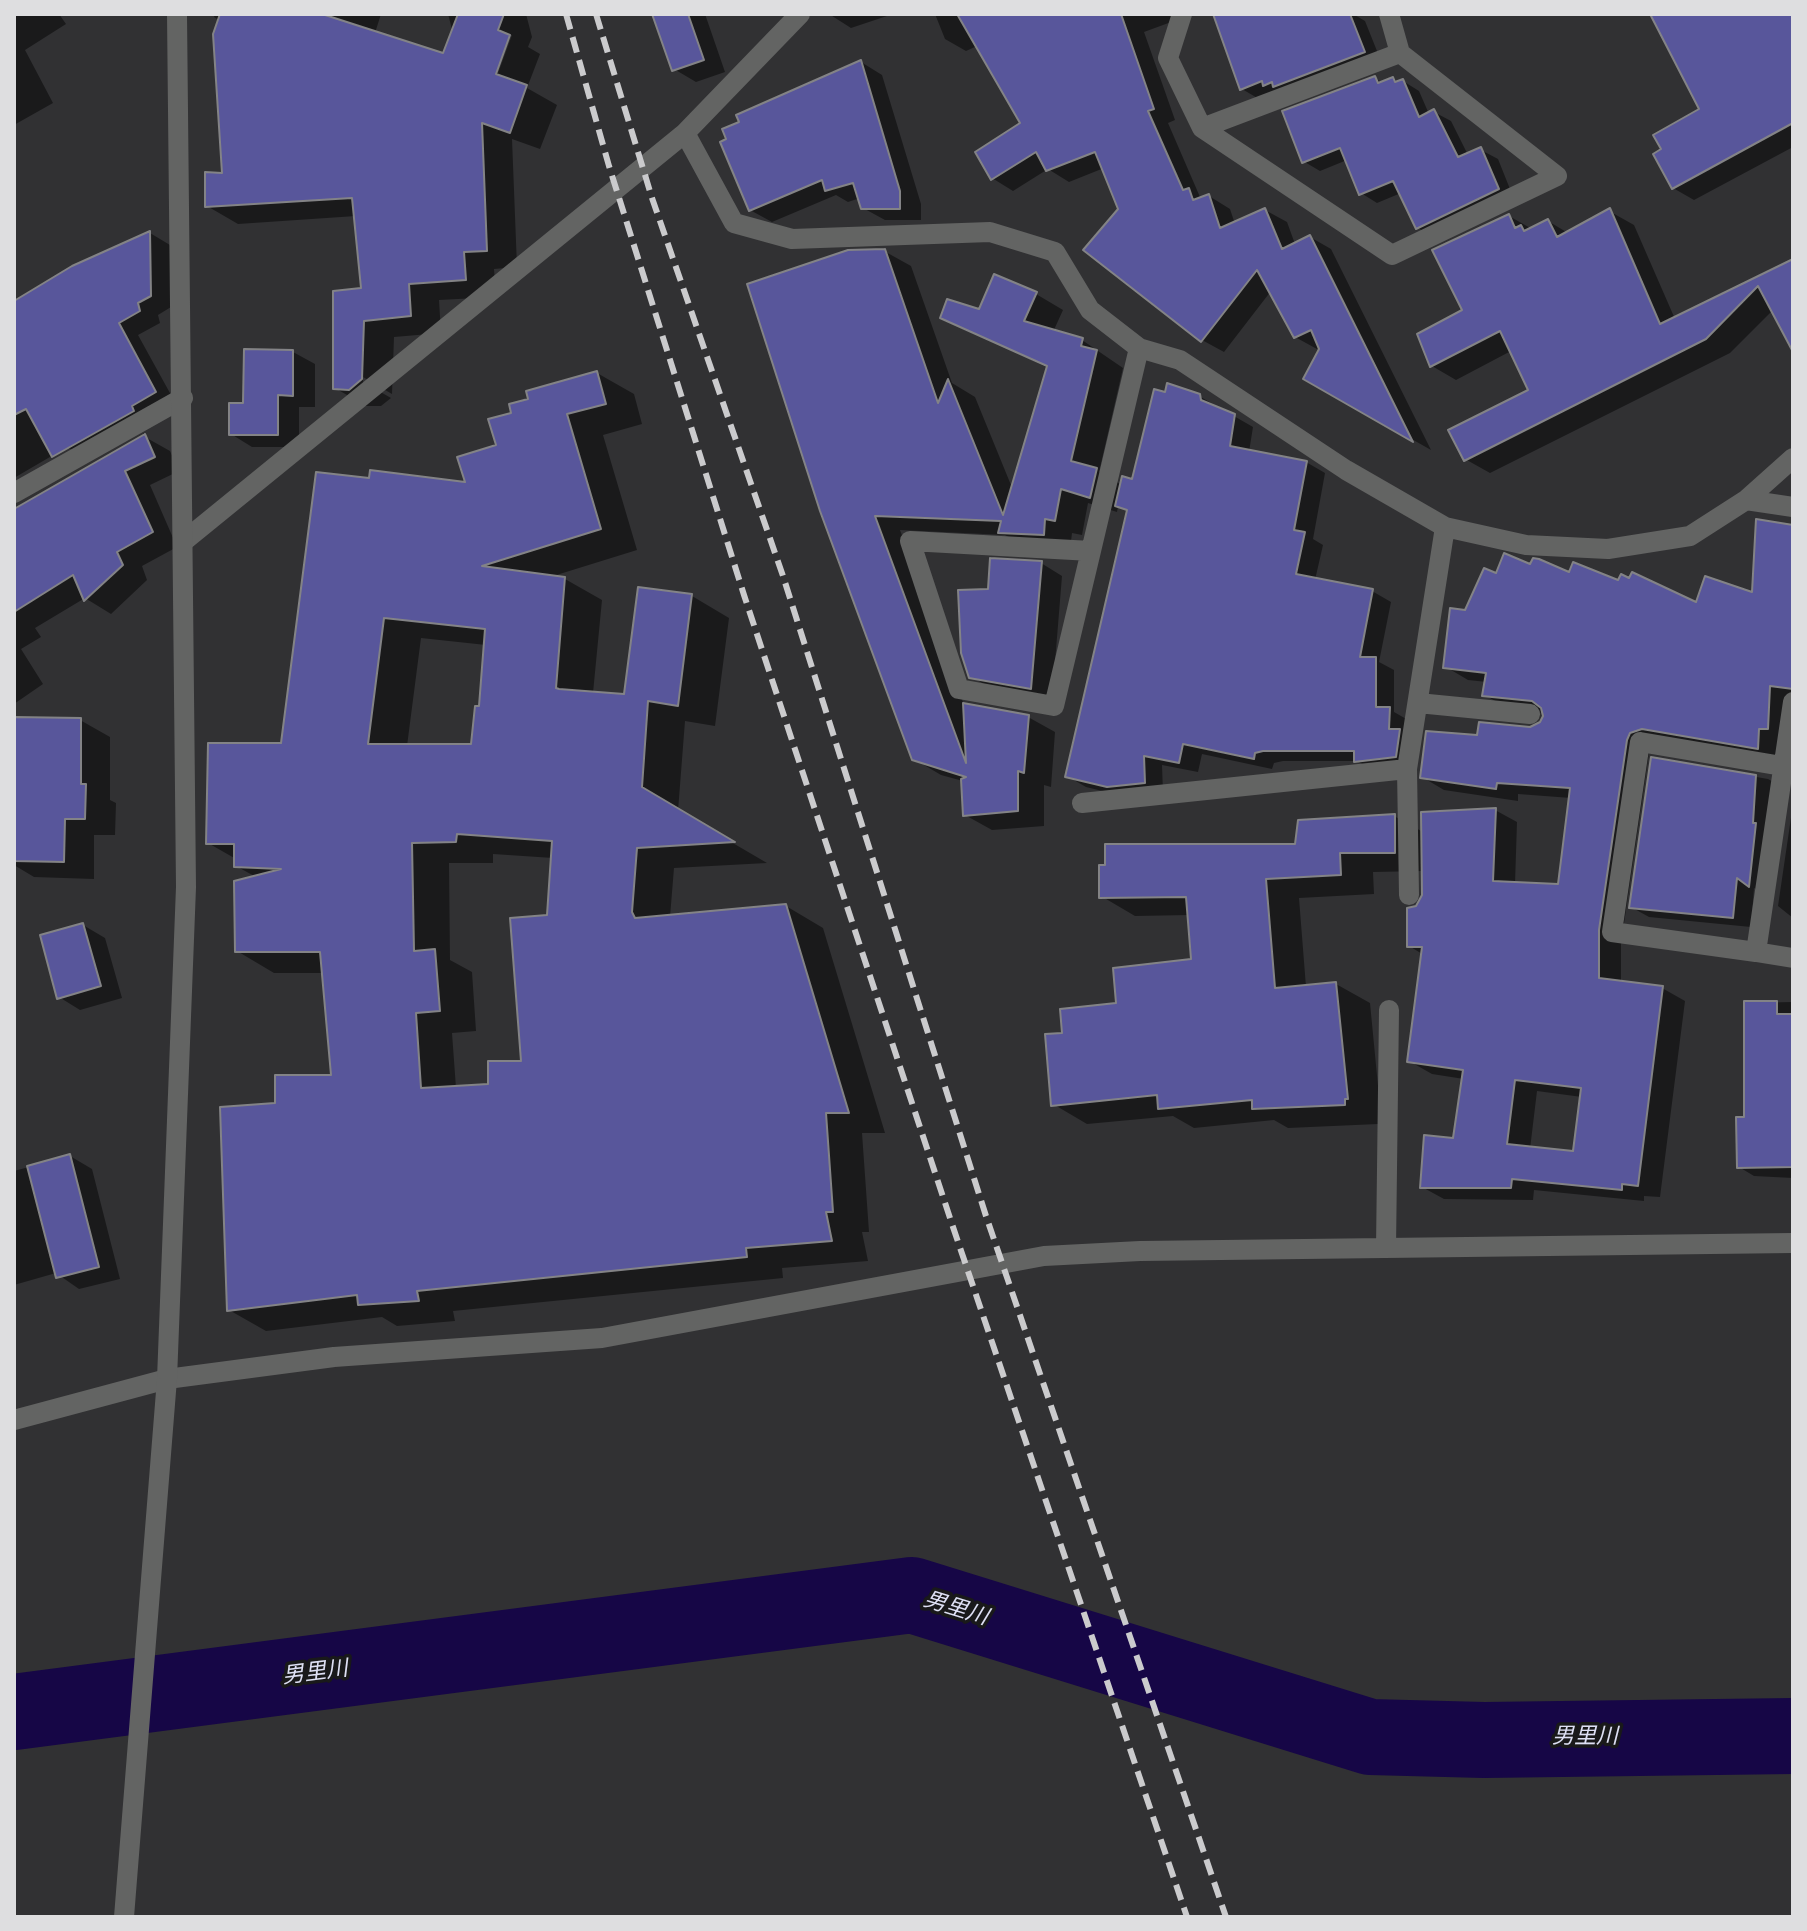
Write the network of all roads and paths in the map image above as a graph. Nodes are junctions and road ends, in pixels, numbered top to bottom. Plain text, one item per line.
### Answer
1 (177, 14) edge
2 (800, 14) edge
3 (1182, 14) edge
4 (1389, 14) edge
5 (1400, 53) junction
6 (1202, 128) junction
7 (685, 133) junction
8 (1139, 348) junction
9 (183, 398) junction
10 (1793, 458) edge
11 (14, 493) edge
12 (1746, 500) junction
13 (1793, 507) edge
14 (1445, 527) junction
15 (184, 541) junction
16 (1091, 551) junction
17 (1793, 702) edge
18 (1418, 703) junction
19 (1530, 714) dead end
20 (1782, 766) junction
21 (1407, 769) junction
22 (1082, 803) dead end
23 (1409, 895) dead end
24 (1756, 952) junction
25 (1793, 958) edge
26 (1389, 1010) dead end
27 (1793, 1243) edge
28 (1386, 1248) junction
29 (167, 1379) junction
30 (14, 1420) edge
31 (124, 1917) edge

1 - 9 street
2 - 7 street
3 - 6 street
4 - 5 street
5 - 6 street
5 - 6 street
7 - 8 street
7 - 15 street
8 - 14 street
8 - 16 street
9 - 11 street
9 - 15 street
10 - 12 street
12 - 13 street
12 - 14 street
14 - 18 street
15 - 29 street
16 - 16 street
17 - 20 street
18 - 19 street
18 - 21 street
20 - 24 street
20 - 24 street
21 - 22 street
21 - 23 street
24 - 25 street
26 - 28 street
27 - 28 street
28 - 29 street
29 - 30 street
29 - 31 street

